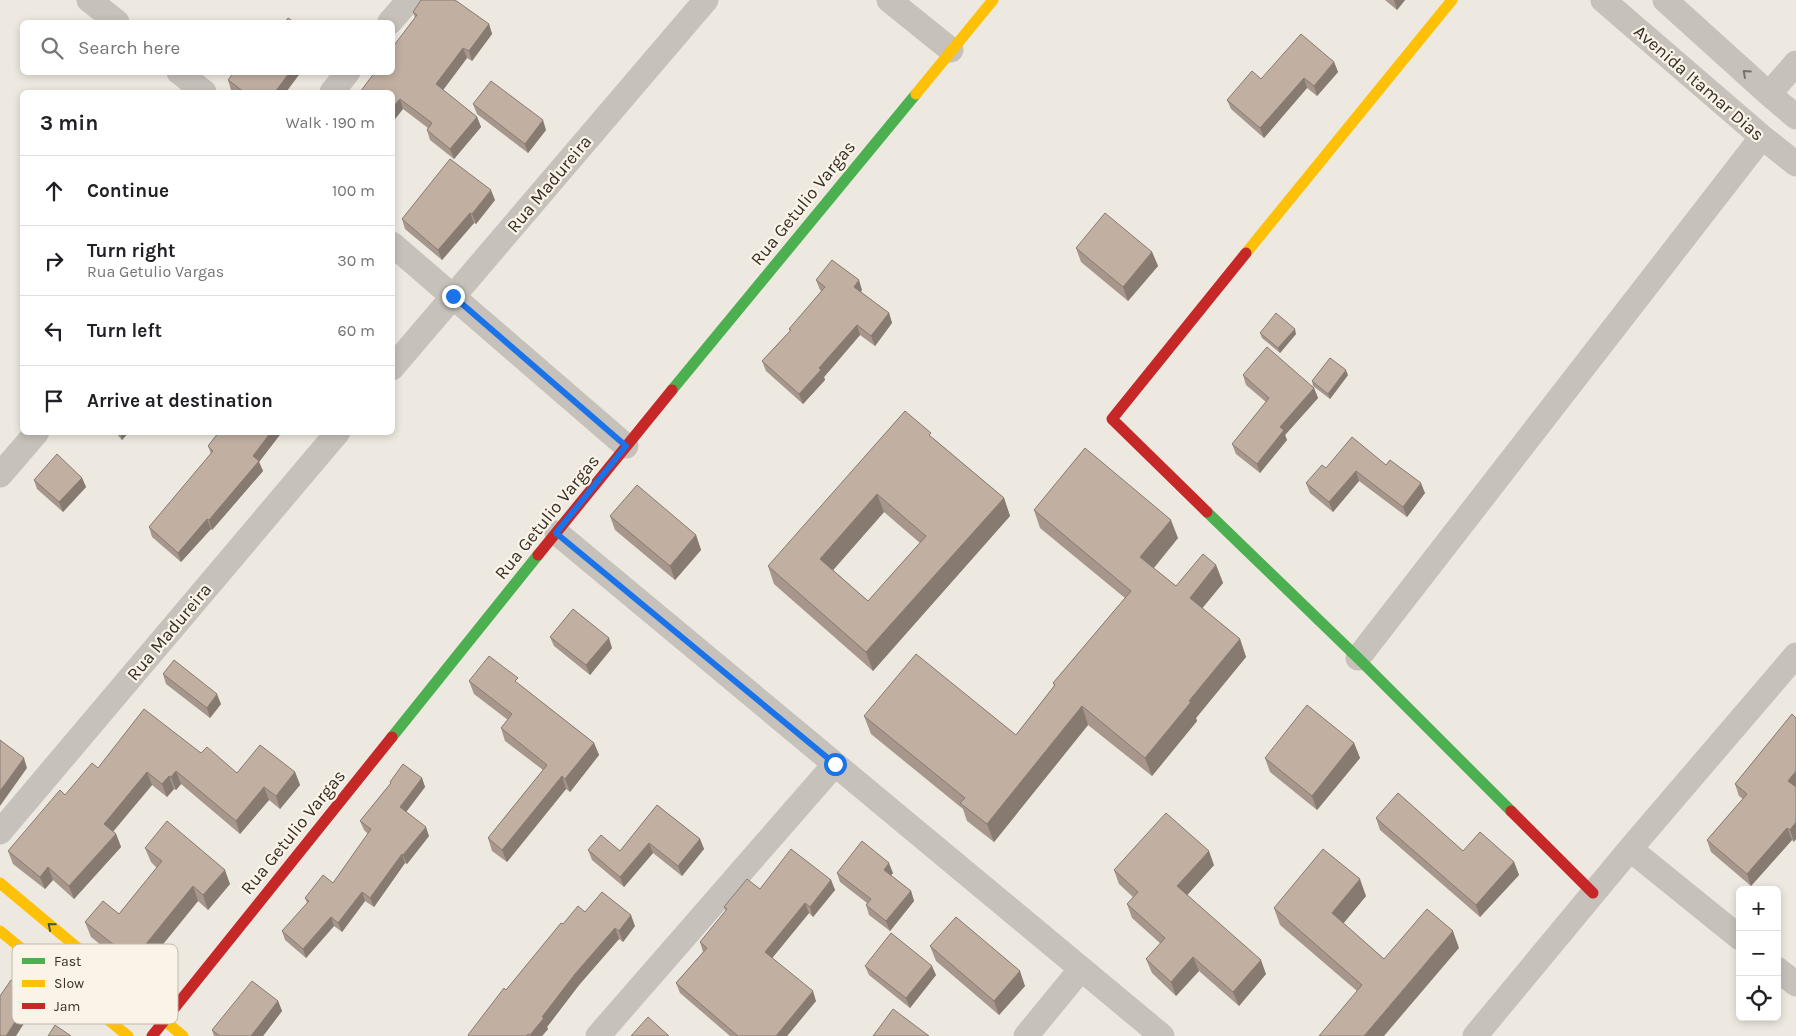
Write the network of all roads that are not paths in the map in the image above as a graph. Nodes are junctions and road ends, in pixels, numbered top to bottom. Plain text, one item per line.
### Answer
1 (409, 0) edge
2 (706, 0) edge
3 (890, 0) edge
4 (993, 0) edge
5 (1452, 0) edge
6 (1603, 0) edge
7 (1665, 0) edge
8 (392, 20) edge
9 (950, 50) junction
10 (1796, 63) edge
11 (183, 75) edge
12 (346, 75) edge
13 (202, 90) edge
14 (334, 90) edge
15 (1769, 94) junction
16 (1796, 116) edge
17 (1762, 137) junction
18 (1796, 164) edge
19 (395, 247) edge
20 (453, 296) junction
21 (395, 364) edge
22 (34, 435) edge
23 (335, 435) edge
24 (626, 446) junction
25 (0, 475) edge
26 (556, 533) junction
27 (1796, 655) edge
28 (1358, 658) junction
29 (835, 764) junction
30 (0, 832) edge
31 (1630, 849) junction
32 (0, 883) edge
33 (1593, 893) junction
34 (0, 931) edge
35 (1736, 935) edge
36 (16, 944) edge
37 (73, 944) edge
38 (1082, 969) junction
39 (1781, 972) edge
40 (1796, 984) edge
41 (178, 1003) edge
42 (113, 1024) edge
43 (161, 1024) edge
44 (168, 1024) edge
45 (128, 1036) edge
46 (152, 1036) edge
47 (182, 1036) edge
48 (598, 1036) edge
49 (1026, 1036) edge
50 (1162, 1036) edge
51 (1474, 1036) edge

1 - 8 street
2 - 20 street, Rua Madureira
3 - 9 street
4 - 9 street, Rua Getulio Vargas
5 - 28 street
6 - 17 street, Avenida Itamar Dias
15 -> 7 street
9 - 24 street, Rua Getulio Vargas
10 - 15 street
11 - 13 street
12 - 14 street
15 - 16 street
17 - 18 street, Avenida Itamar Dias
17 - 28 street
19 - 20 street
20 - 21 street, Rua Madureira
20 - 24 street
22 - 25 street
23 - 30 street, Rua Madureira
24 - 26 street, Rua Getulio Vargas
26 - 29 street
26 - 41 street, Rua Getulio Vargas
27 - 31 street
28 - 33 street
29 - 38 street
29 - 48 street
31 - 33 street
31 - 35 street
37 -> 32 street
33 - 51 street
34 - 36 street
38 - 49 street
38 - 50 street
39 - 40 street
42 - 45 street
43 - 46 street, Rua Getulio Vargas
44 - 47 street

